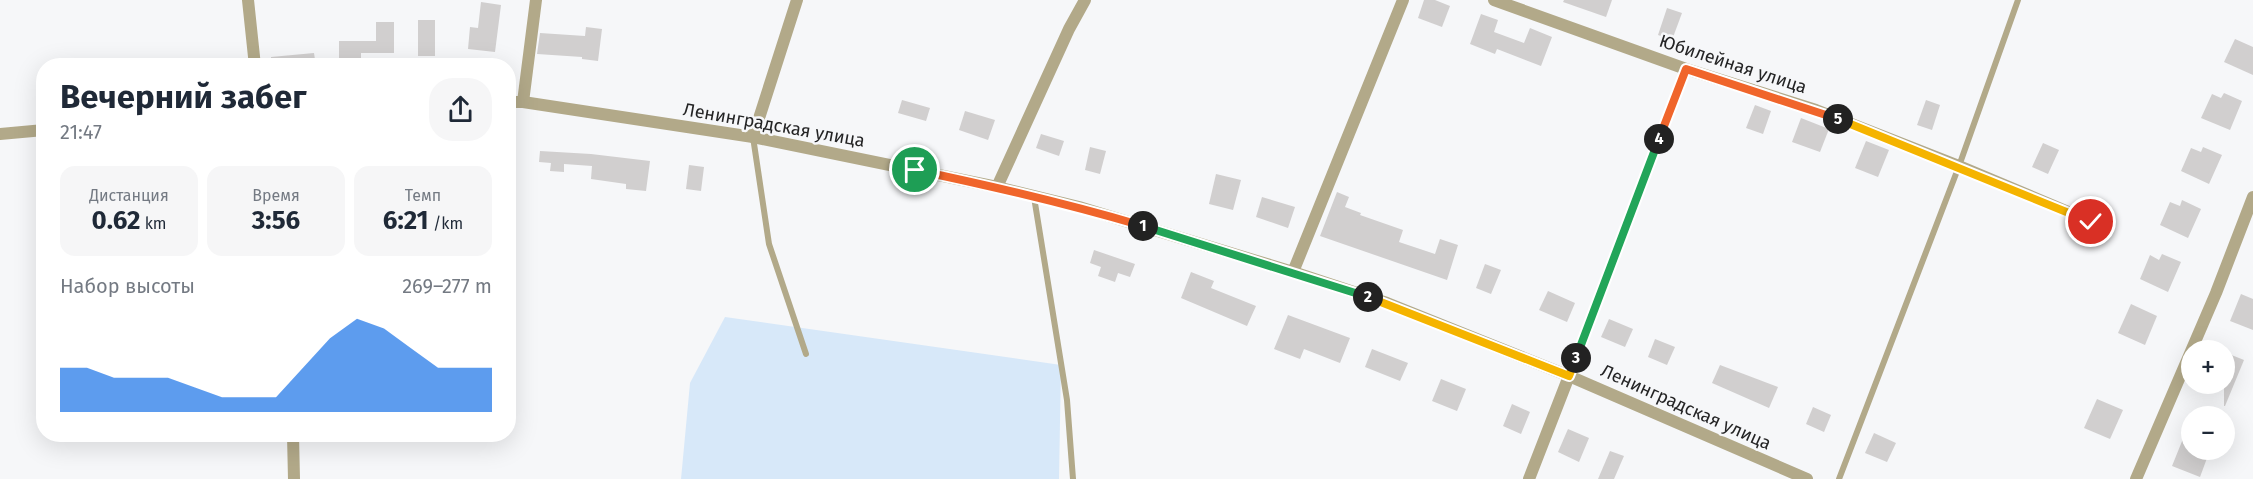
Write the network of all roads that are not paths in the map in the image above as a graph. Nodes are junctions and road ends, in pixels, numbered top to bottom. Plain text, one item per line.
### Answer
1 (248, 0) edge
2 (536, 0) edge
3 (797, 0) edge
4 (1085, 0) edge
5 (1403, 0) edge
6 (1494, 0) edge
7 (2018, 0) edge
8 (254, 58) edge
9 (1686, 69) junction
10 (516, 102) edge
11 (523, 102) junction
12 (36, 131) edge
13 (0, 134) edge
14 (753, 137) junction
15 (1959, 166) junction
16 (997, 187) junction
17 (1034, 197) junction
18 (2253, 197) edge
19 (2091, 222) dead end
20 (1293, 272) junction
21 (806, 354) dead end
22 (1569, 376) junction
23 (293, 442) edge
24 (294, 479) edge
25 (1073, 479) edge
26 (1530, 479) edge
27 (1807, 479) edge
28 (1839, 479) edge
29 (2136, 479) edge

1 - 8 street
2 - 11 street
3 - 14 street
4 - 16 street
5 - 20 street
6 - 9 street, Юбилейная улица
7 - 15 lane
9 - 15 street, Юбилейная улица
9 - 22 lane
10 - 11 street, Ленинградская улица
11 - 14 street, Ленинградская улица
12 - 13 street
14 - 16 street, Ленинградская улица
14 - 21 lane
15 - 19 street, Юбилейная улица
15 - 28 lane
16 - 17 street, Ленинградская улица
17 - 20 street, Ленинградская улица
17 - 25 lane
18 - 29 street
20 - 22 street, Ленинградская улица
22 - 26 street
22 - 27 street, Ленинградская улица
23 - 24 street

